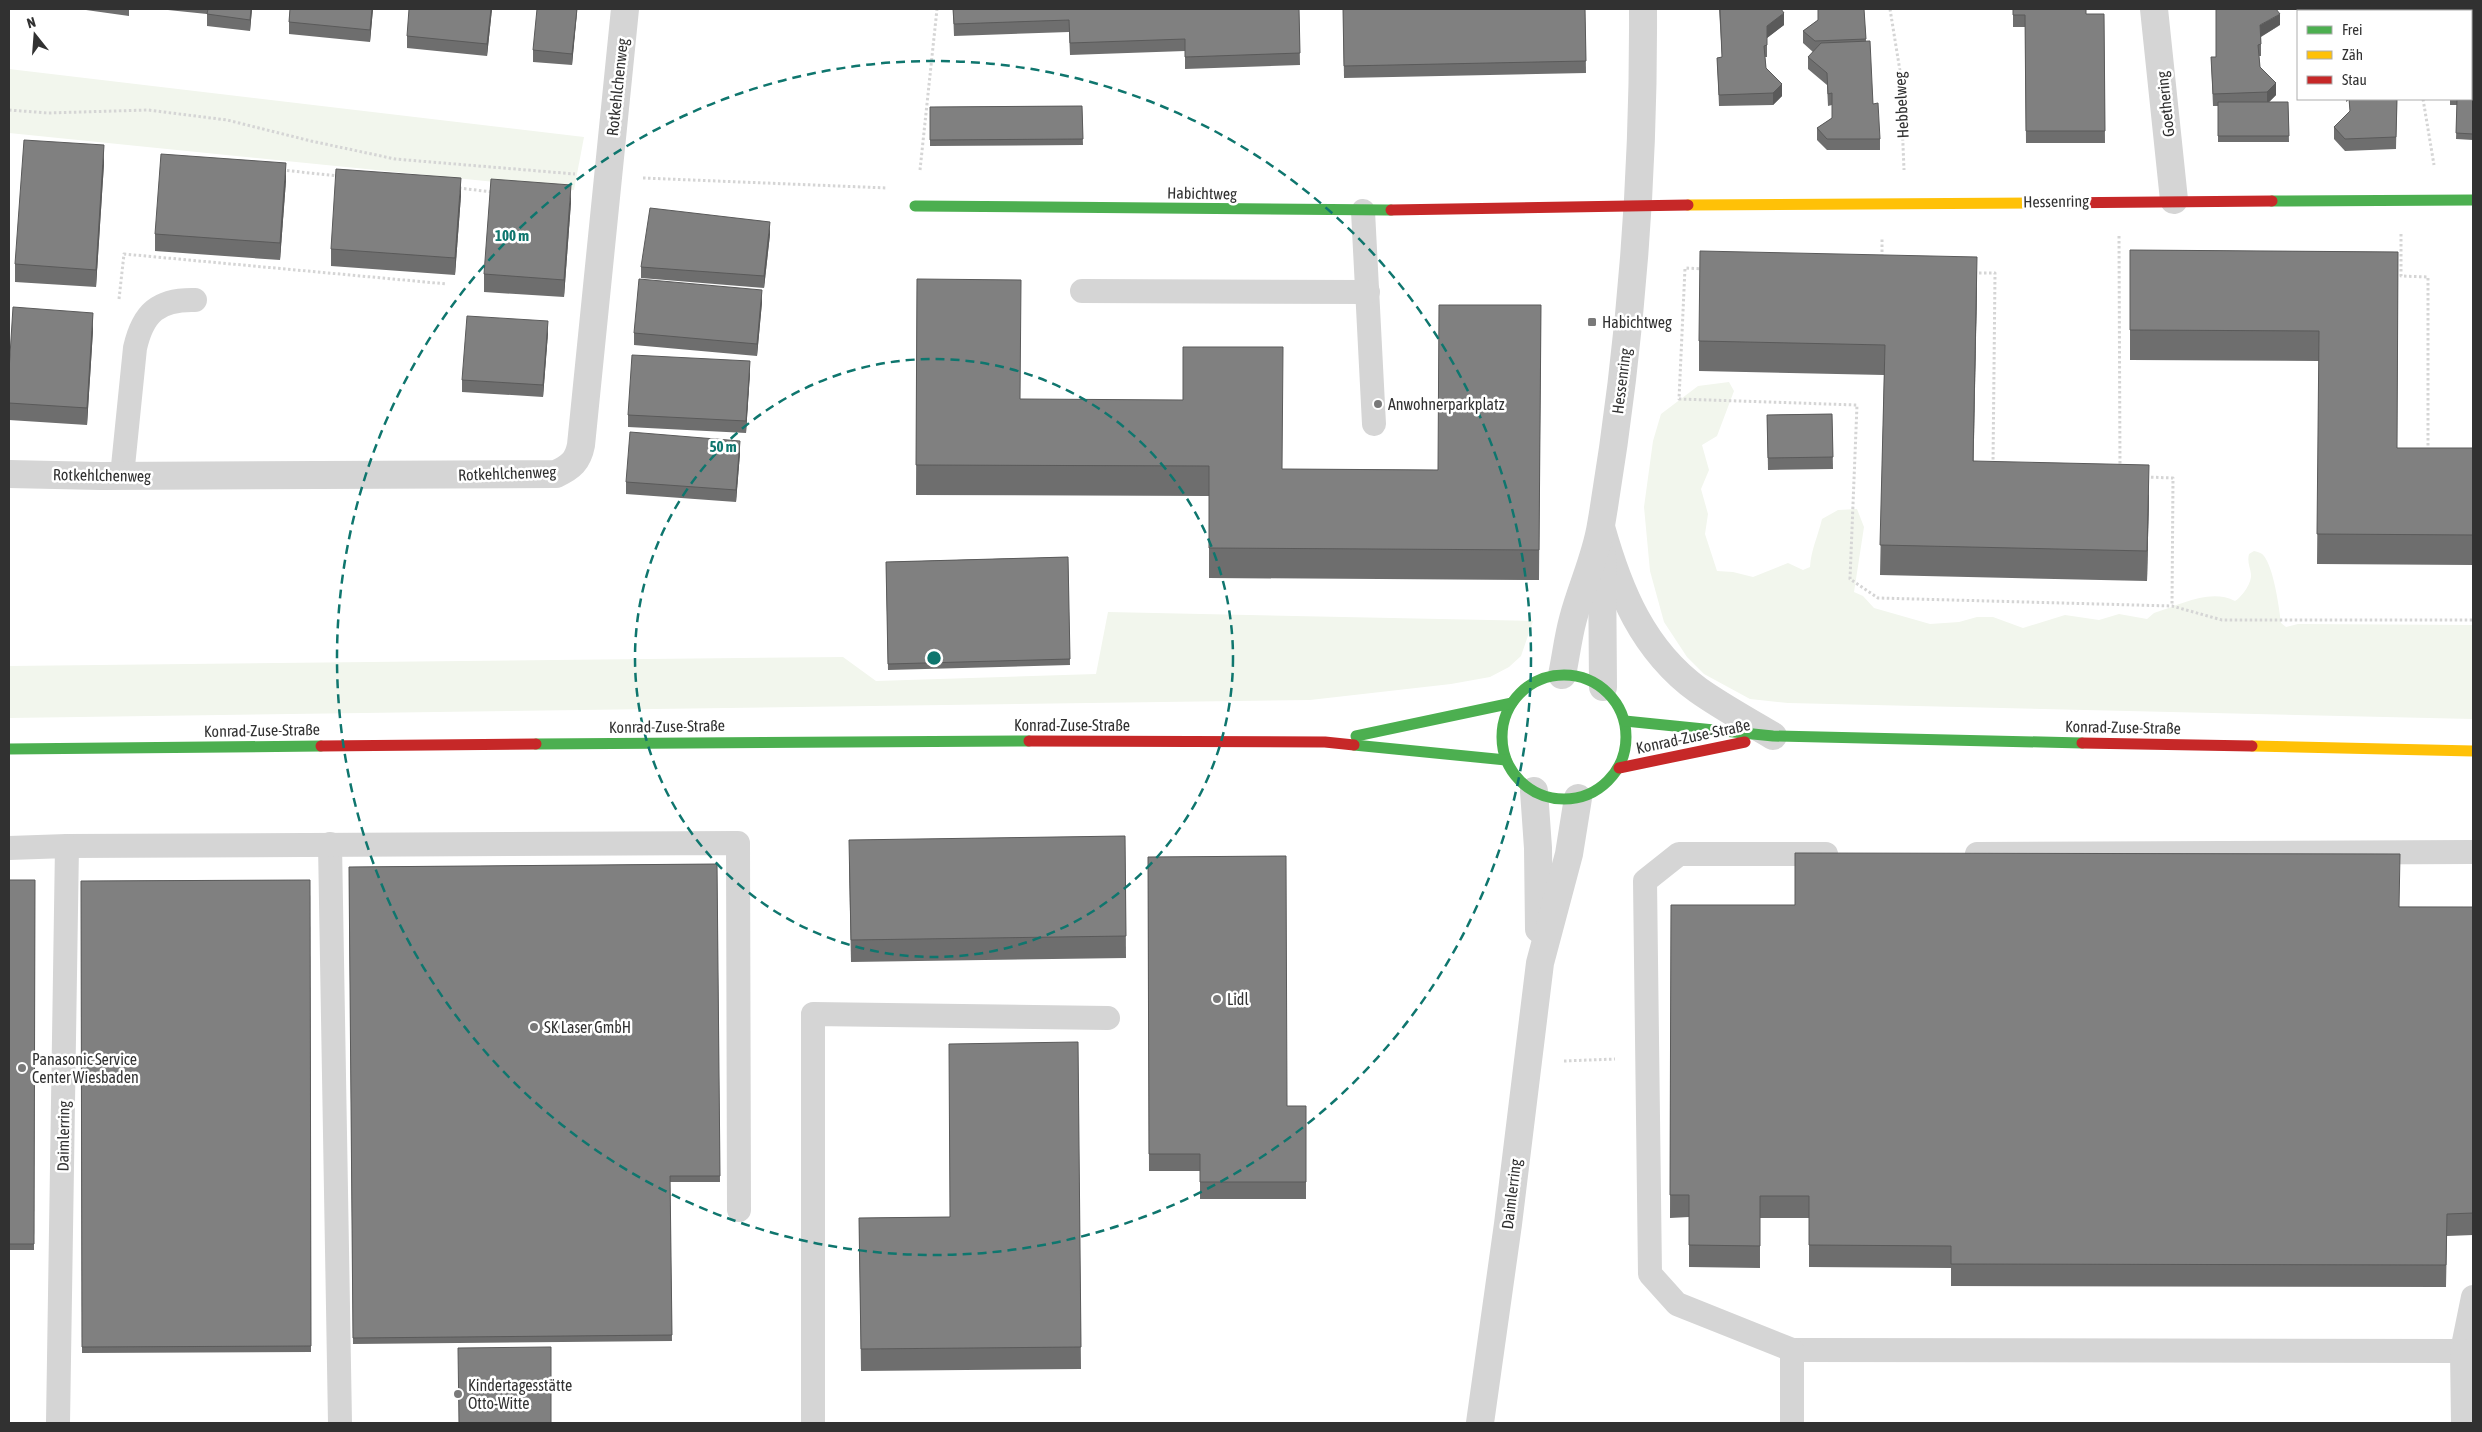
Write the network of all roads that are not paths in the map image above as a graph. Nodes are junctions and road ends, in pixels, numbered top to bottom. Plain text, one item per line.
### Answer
1 (625, 9) edge
2 (1643, 9) edge
3 (2154, 9) edge
4 (2174, 200) junction
5 (2473, 200) edge
6 (1638, 205) junction
7 (915, 206) road end
8 (1364, 211) junction
9 (1082, 292) dead end
10 (1368, 292) junction
11 (195, 300) dead end
12 (1374, 424) dead end
13 (9, 474) edge
14 (122, 476) junction
15 (1601, 527) junction
16 (1562, 675) junction
17 (1602, 687) junction
18 (1512, 703) junction
19 (1625, 721) junction
20 (1773, 736) junction
21 (1325, 742) junction
22 (9, 749) edge
23 (2473, 751) edge
24 (1506, 760) junction
25 (1619, 768) junction
26 (1534, 791) junction
27 (1578, 798) junction
28 (330, 844) junction
29 (67, 846) junction
30 (9, 848) edge
31 (2473, 852) edge
32 (1848, 854) edge
33 (1957, 854) edge
34 (1540, 964) junction
35 (1108, 1018) dead end
36 (739, 1210) dead end
37 (2473, 1297) edge
38 (1792, 1350) junction
39 (2462, 1351) junction
40 (58, 1423) edge
41 (340, 1423) edge
42 (813, 1423) edge
43 (1480, 1423) edge
44 (1792, 1423) edge
45 (2463, 1423) edge

1 - 14 street, Rotkehlchenweg
2 - 6 street, Hessenring
3 - 4 street, Goethering
4 - 5 street, Hessenring
4 - 6 street, Hessenring
6 - 8 street, Habichtweg
6 - 15 street, Hessenring
7 - 8 street, Habichtweg
8 - 10 lane
9 - 10 lane
10 - 12 lane
11 - 14 lane
13 - 14 street, Rotkehlchenweg
15 - 16 street, Hessenring
15 - 17 street, Hessenring
15 - 20 street
16 - 17 street, Konrad-Zuse-Straße
16 - 18 street, Konrad-Zuse-Straße
17 - 19 street, Konrad-Zuse-Straße
18 - 21 street, Konrad-Zuse-Straße
18 - 24 street, Konrad-Zuse-Straße
19 - 20 street, Konrad-Zuse-Straße
19 - 25 street, Konrad-Zuse-Straße
20 - 23 street, Konrad-Zuse-Straße
20 - 25 street, Konrad-Zuse-Straße
21 - 22 street, Konrad-Zuse-Straße
21 - 24 street, Konrad-Zuse-Straße
24 - 26 street, Konrad-Zuse-Straße
25 - 27 street, Konrad-Zuse-Straße
26 - 27 street, Konrad-Zuse-Straße
26 - 34 street, Daimlerring
27 - 34 street, Daimlerring
28 - 29 lane
28 - 36 lane
28 - 41 lane
29 - 30 lane
29 - 40 lane, Daimlerring
31 - 33 lane
32 - 38 lane
34 - 43 street, Daimlerring
35 - 42 lane
37 - 39 lane
38 - 39 lane
38 - 44 lane
39 - 45 lane

